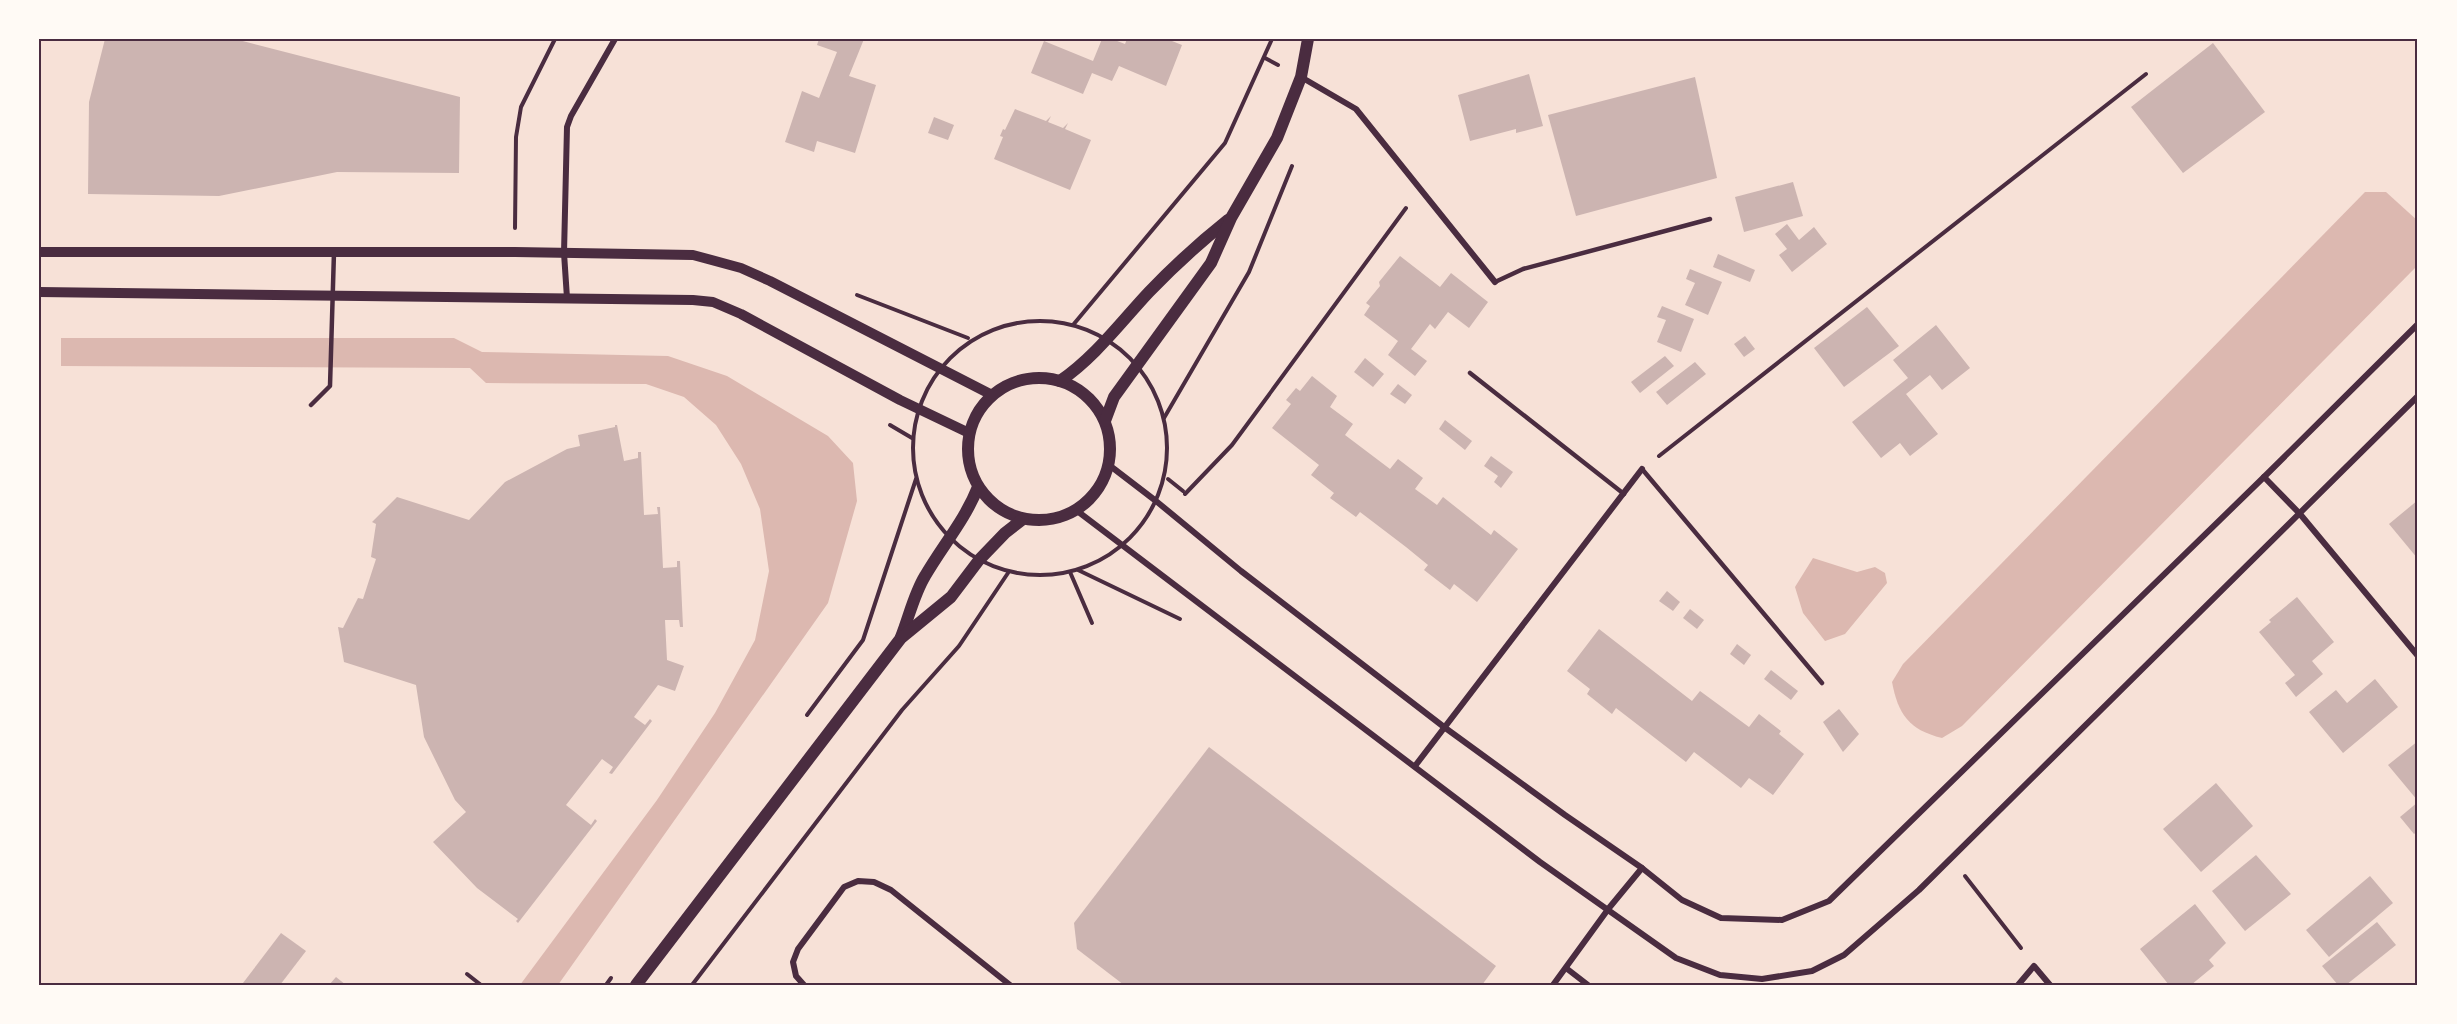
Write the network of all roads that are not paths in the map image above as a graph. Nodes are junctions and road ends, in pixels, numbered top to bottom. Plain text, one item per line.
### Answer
1 (615, 39) edge
2 (1308, 39) edge
3 (1301, 77) junction
4 (1231, 218) junction
5 (1710, 219) dead end
6 (39, 252) edge
7 (334, 252) junction
8 (564, 253) junction
9 (1495, 282) joint
10 (39, 292) edge
11 (332, 295) junction
12 (567, 298) junction
13 (2418, 324) edge
14 (1470, 373) dead end
15 (1060, 381) junction
16 (992, 395) junction
17 (2418, 396) edge
18 (311, 405) dead end
19 (1105, 421) junction
20 (969, 434) junction
21 (1109, 465) junction
22 (1642, 469) joint
23 (2264, 477) junction
24 (978, 487) junction
25 (1624, 494) junction
26 (1076, 510) junction
27 (2300, 514) junction
28 (1023, 519) junction
29 (901, 638) junction
30 (2418, 656) edge
31 (1822, 683) dead end
32 (1444, 727) junction
33 (1415, 766) junction
34 (1642, 868) junction
35 (1609, 909) junction
36 (1566, 968) junction
37 (636, 985) edge
38 (804, 985) edge
39 (1010, 985) edge
40 (1553, 985) edge
41 (1588, 985) edge
42 (2019, 985) edge
43 (2050, 985) edge

1 - 8 street
2 - 3 main road
3 - 4 main road
3 - 9 street
4 - 15 main road
4 - 19 main road
5 - 9 lane
6 - 7 street
7 - 8 street
7 - 11 lane
8 - 12 street
8 - 16 street
10 - 11 street
11 - 12 street
11 - 18 lane
12 - 20 street
13 - 23 street
14 - 25 lane
15 - 16 main road
15 - 19 main road
16 - 20 main road
17 - 27 street
19 - 21 main road
20 - 24 main road
21 - 26 main road
21 - 32 street
22 - 25 street
22 - 31 lane
23 - 27 street
23 - 34 street
24 - 28 main road
24 - 29 main road
25 - 32 street
26 - 28 main road
26 - 33 street
27 - 30 street
27 - 35 street
28 - 29 main road
29 - 37 main road
32 - 33 street
32 - 34 street
33 - 35 street
34 - 35 street
35 - 36 street
36 - 40 street
36 - 41 street
38 - 39 street
42 - 43 street

